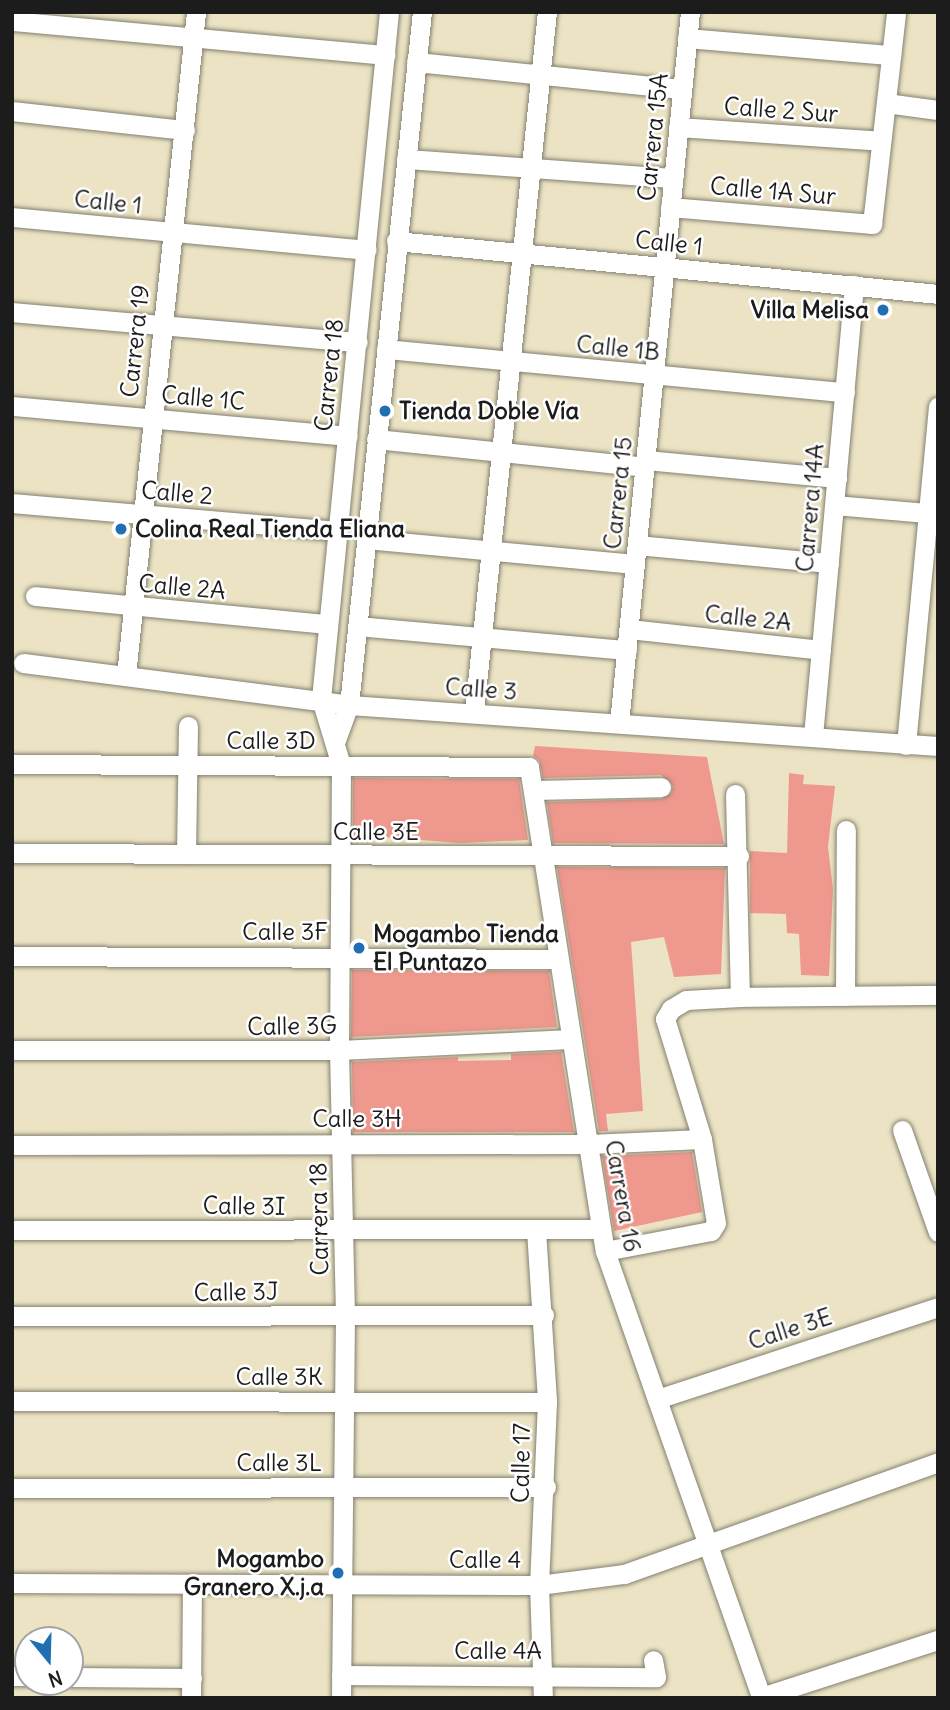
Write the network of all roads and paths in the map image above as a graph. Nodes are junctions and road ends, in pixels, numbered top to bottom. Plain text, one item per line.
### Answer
1 (196, 12) edge
2 (389, 12) edge
3 (422, 12) edge
4 (547, 12) edge
5 (690, 12) edge
6 (896, 12) edge
7 (12, 21) edge
8 (193, 38) junction
9 (687, 38) junction
10 (385, 55) junction
11 (891, 55) junction
12 (416, 62) junction
13 (541, 71) junction
14 (682, 89) junction
15 (886, 103) junction
16 (938, 110) edge
17 (12, 111) edge
18 (678, 127) junction
19 (185, 130) junction
20 (881, 141) junction
21 (406, 159) junction
22 (531, 166) junction
23 (673, 178) junction
24 (670, 207) junction
25 (12, 216) edge
26 (172, 234) junction
27 (396, 241) junction
28 (366, 250) junction
29 (522, 252) junction
30 (664, 267) junction
31 (854, 285) junction
32 (938, 294) edge
33 (12, 312) edge
34 (160, 326) junction
35 (358, 342) junction
36 (386, 349) junction
37 (511, 361) junction
38 (654, 377) junction
39 (845, 392) junction
40 (12, 406) edge
41 (938, 407) edge
42 (152, 419) junction
43 (348, 436) junction
44 (376, 439) junction
45 (501, 455) junction
46 (645, 464) junction
47 (837, 478) junction
48 (341, 489) junction
49 (371, 493) junction
50 (12, 503) edge
51 (835, 505) junction
52 (142, 514) junction
53 (933, 514) edge
54 (337, 531) junction
55 (366, 539) junction
56 (491, 550) junction
57 (636, 554) junction
58 (829, 563) junction
59 (35, 596) dead end
60 (134, 608) junction
61 (327, 624) junction
62 (357, 626) junction
63 (629, 629) junction
64 (482, 637) junction
65 (627, 650) junction
66 (821, 650) junction
67 (23, 663) dead end
68 (126, 675) junction
69 (321, 699) junction
70 (349, 705) junction
71 (474, 712) junction
72 (620, 723) junction
73 (188, 726) dead end
74 (813, 736) junction
75 (336, 740) junction
76 (906, 745) junction
77 (938, 746) edge
78 (12, 764) edge
79 (189, 765) junction
80 (341, 765) junction
81 (529, 767) joint
82 (661, 788) dead end
83 (533, 790) junction
84 (735, 794) dead end
85 (846, 830) dead end
86 (12, 853) edge
87 (186, 854) junction
88 (341, 856) junction
89 (542, 856) junction
90 (740, 856) junction
91 (12, 956) edge
92 (342, 956) junction
93 (558, 959) junction
94 (938, 995) edge
95 (845, 996) junction
96 (740, 997) junction
97 (571, 1040) junction
98 (12, 1050) edge
99 (339, 1050) junction
100 (902, 1130) dead end
101 (702, 1139) junction
102 (343, 1143) junction
103 (589, 1144) junction
104 (12, 1145) edge
105 (600, 1229) junction
106 (12, 1230) edge
107 (536, 1230) junction
108 (938, 1232) edge
109 (343, 1233) junction
110 (605, 1251) junction
111 (938, 1307) edge
112 (345, 1315) junction
113 (544, 1315) junction
114 (12, 1317) edge
115 (657, 1399) junction
116 (12, 1401) edge
117 (345, 1401) junction
118 (547, 1402) junction
119 (938, 1462) edge
120 (344, 1487) junction
121 (12, 1488) edge
122 (546, 1488) junction
123 (708, 1543) junction
124 (12, 1583) edge
125 (192, 1584) junction
126 (345, 1585) junction
127 (539, 1585) junction
128 (938, 1640) edge
129 (655, 1668) dead end
130 (341, 1675) junction
131 (542, 1676) junction
132 (84, 1678) edge
133 (191, 1688) edge
134 (761, 1697) edge
135 (341, 1698) edge
136 (543, 1698) edge

1 - 8 street, Carrera 19
2 - 10 street, Carrera 18
3 - 12 street
4 - 13 street
5 - 9 street, Carrera 15A
6 - 11 street
7 - 8 street
8 - 10 street
8 - 19 street, Carrera 19
9 - 11 street
9 - 14 street, Carrera 15A
10 - 28 street, Carrera 18
11 - 15 street
12 - 13 street
12 - 21 street
13 - 14 street
13 - 22 street
14 - 18 street, Carrera 15A
15 - 16 street
15 - 20 street
17 - 19 street
18 - 20 street, Calle 2 Sur
18 - 23 street, Carrera 15A
19 - 26 street, Carrera 19
20 - 24 street, Calle 1A Sur
21 - 22 street
21 - 27 street
22 - 23 street
22 - 29 street
23 - 24 street, Carrera 15A
24 - 30 street, Carrera 15A
25 - 26 street, Calle 1
26 - 28 street, Calle 1
26 - 34 street, Carrera 19
27 - 29 street, Calle 1
27 - 36 street
28 - 35 street, Carrera 18
29 - 30 street, Calle 1
29 - 37 street
30 - 31 street, Calle 1
30 - 38 street, Carrera 15
31 - 32 street, Calle 1
31 - 39 street, Carrera 14A
33 - 34 street
34 - 35 street
34 - 42 street, Carrera 19
35 - 43 street, Carrera 18
36 - 37 street, Calle 1B
36 - 44 street
37 - 38 street, Calle 1B
37 - 45 street
38 - 39 street, Calle 1B
38 - 46 street, Carrera 15
39 - 47 street, Carrera 14A
40 - 42 street, Calle 1C
41 - 53 street
42 - 43 street, Calle 1C
42 - 52 street, Carrera 19
43 - 48 street, Carrera 18
44 - 45 street
44 - 49 street
45 - 46 street
45 - 56 street
46 - 47 street
46 - 57 street, Carrera 15
47 - 51 street, Carrera 14A
48 - 49 street
48 - 54 street, Carrera 18
49 - 55 street
50 - 52 street, Calle 2
51 - 53 street
51 - 58 street, Carrera 14A
52 - 54 street, Calle 2
52 - 60 street, Carrera 19
53 - 76 street
54 - 61 street, Carrera 18
55 - 56 street
55 - 62 street
56 - 57 street
56 - 64 street
57 - 58 street
57 - 63 street, Carrera 15
58 - 66 street, Carrera 14A
59 - 60 street, Calle 2A
60 - 61 street, Calle 2A
60 - 68 street, Carrera 19
61 - 69 street, Carrera 18
62 - 64 street
62 - 70 street
63 - 65 street, Carrera 15
63 - 66 street, Calle 2A
64 - 65 street
64 - 71 street
65 - 72 street, Carrera 15
66 - 74 street, Carrera 14A
67 - 68 street, Calle 3
68 - 69 street, Calle 3
69 - 70 street, Calle 3
69 - 75 street, Carrera 18
70 - 71 street, Calle 3
70 - 75 street
71 - 72 street, Calle 3
72 - 74 street, Calle 3
73 - 79 street
74 - 76 street, Calle 3
75 - 80 street, Carrera 18
76 - 77 street, Calle 3
78 - 79 street, Calle 3D
79 - 80 street, Calle 3D
79 - 87 street
80 - 81 street, Calle 3D
80 - 88 street, Carrera 18
81 - 83 street, Carrera 16
82 - 83 street
83 - 89 street, Carrera 16
84 - 90 street
85 - 95 street
86 - 87 street, Calle 3E
87 - 88 street, Calle 3E
88 - 89 street, Calle 3E
88 - 92 street, Carrera 18
89 - 90 street, Calle 3E
89 - 93 street, Carrera 16
90 - 96 street
91 - 92 street, Calle 3F
92 - 93 street, Calle 3F
92 - 99 street, Carrera 18
93 - 97 street, Carrera 16
94 - 95 street
95 - 96 street
96 - 101 street
97 - 99 street, Calle 3G
97 - 103 street, Carrera 16
98 - 99 street, Calle 3G
99 - 102 street, Carrera 18
100 - 108 street
101 - 103 street, Calle 3H
101 - 110 street
102 - 103 street, Calle 3H
102 - 104 street, Calle 3H
102 - 109 street, Carrera 18
103 - 105 street, Carrera 16
105 - 107 street, Calle 3I
105 - 110 street, Carrera 16
106 - 109 street, Calle 3I
107 - 109 street, Calle 3I
107 - 113 street, Calle 17
109 - 112 street, Carrera 18
110 - 115 street, Carrera 16
111 - 115 street, Calle 3E
112 - 113 street, Calle 3J
112 - 114 street, Calle 3J
112 - 117 street, Carrera 18
113 - 118 street, Calle 17
115 - 123 street, Carrera 16
116 - 117 street, Calle 3K
117 - 118 street, Calle 3K
117 - 120 street, Carrera 18
118 - 122 street, Calle 17
119 - 123 street, Calle 4
120 - 121 street, Calle 3L
120 - 122 street, Calle 3L
120 - 126 street, Carrera 18
122 - 127 street, Calle 17
123 - 127 street, Calle 4
123 - 134 street, Carrera 16
124 - 125 street, Calle 4
125 - 126 street, Calle 4
125 - 133 street
126 - 127 street, Calle 4
126 - 130 street, Carrera 18
127 - 131 street, Calle 17
128 - 134 street
129 - 131 street, Calle 4A
130 - 131 street, Calle 4A
130 - 135 street, Carrera 18
131 - 136 street, Calle 17
132 - 133 street

